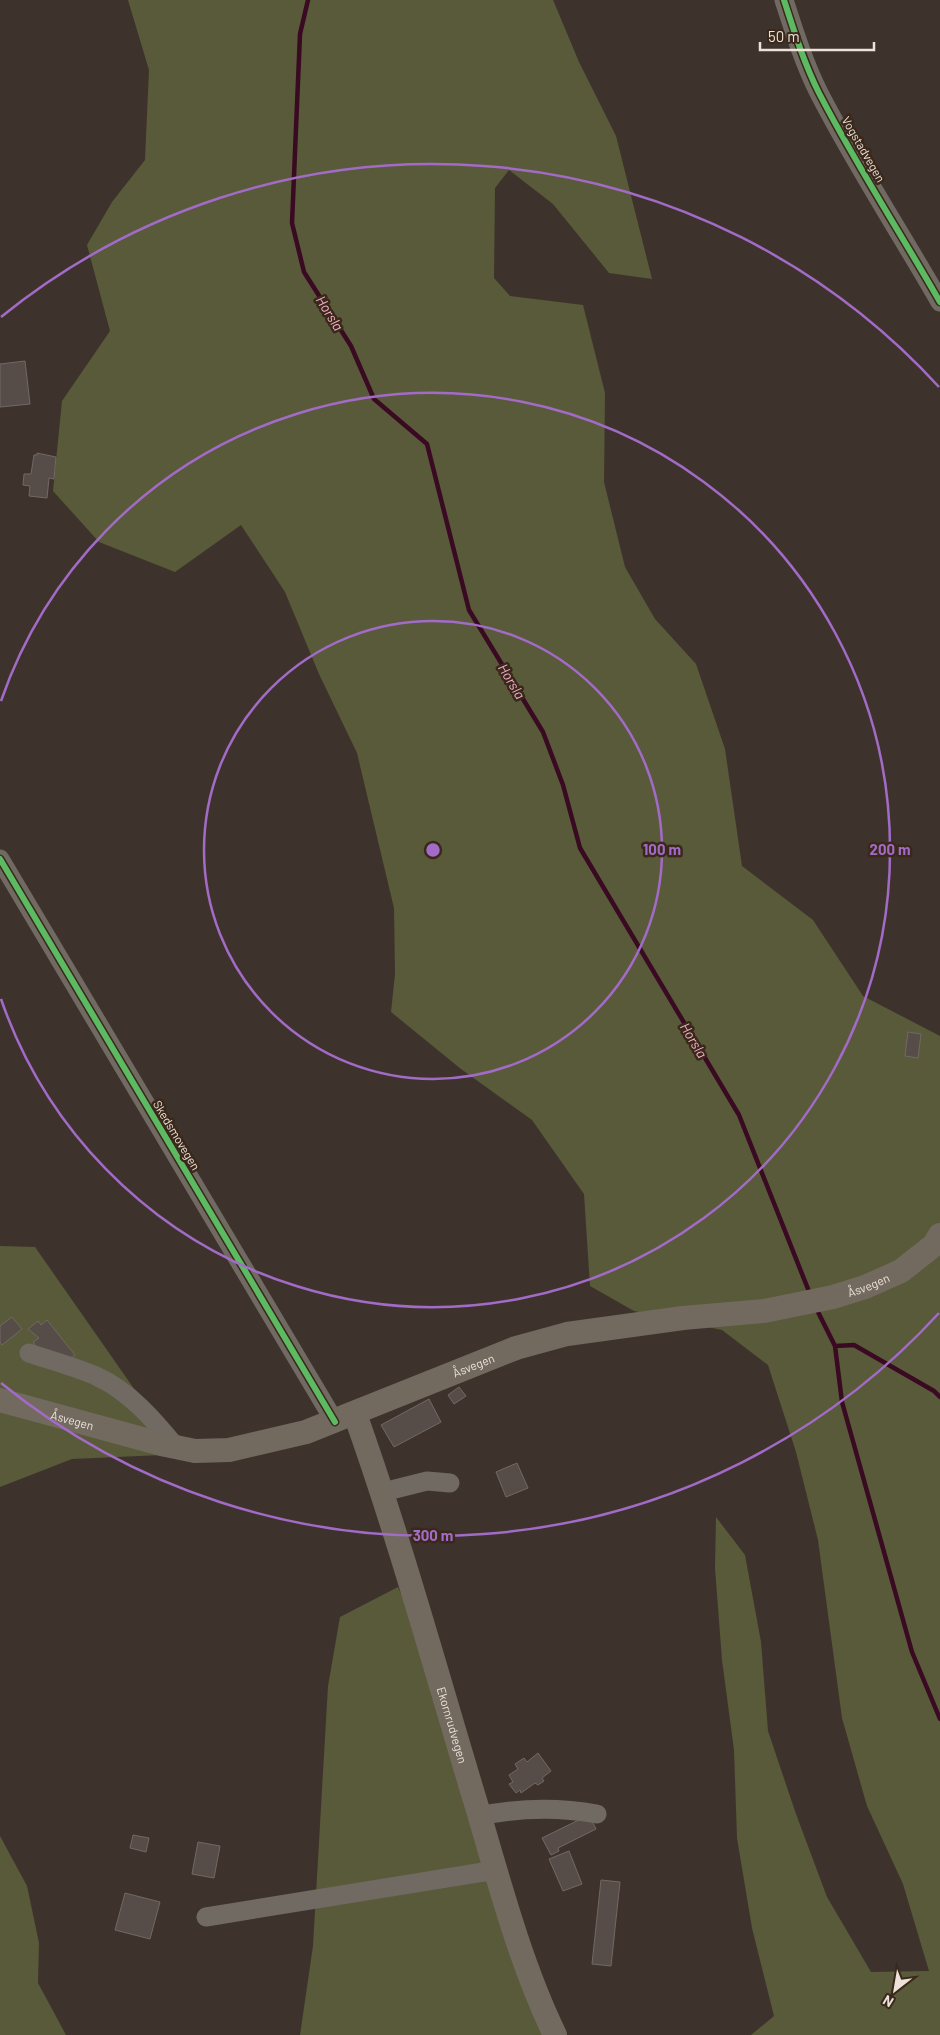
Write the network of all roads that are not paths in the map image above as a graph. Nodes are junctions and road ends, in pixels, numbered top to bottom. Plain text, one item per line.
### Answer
1 (784, 0) edge
2 (940, 302) edge
3 (0, 860) edge
4 (940, 1235) edge
5 (28, 1353) dead end
6 (0, 1400) edge
7 (345, 1418) junction
8 (176, 1447) junction
9 (450, 1483) dead end
10 (383, 1492) junction
11 (597, 1814) dead end
12 (479, 1816) junction
13 (496, 1870) junction
14 (206, 1917) dead end
15 (555, 2035) edge

1 - 2 street, Vogstadvegen
3 - 7 street, Skedsmovegen
4 - 7 main road, Åsvegen
5 - 8 street
6 - 8 main road, Åsvegen
7 - 8 main road, Åsvegen
7 - 10 main road, Ekornrudvegen
9 - 10 street
10 - 12 main road, Ekornrudvegen
11 - 12 street
12 - 13 main road, Ekornrudvegen
13 - 14 street
13 - 15 main road, Ekornrudvegen

